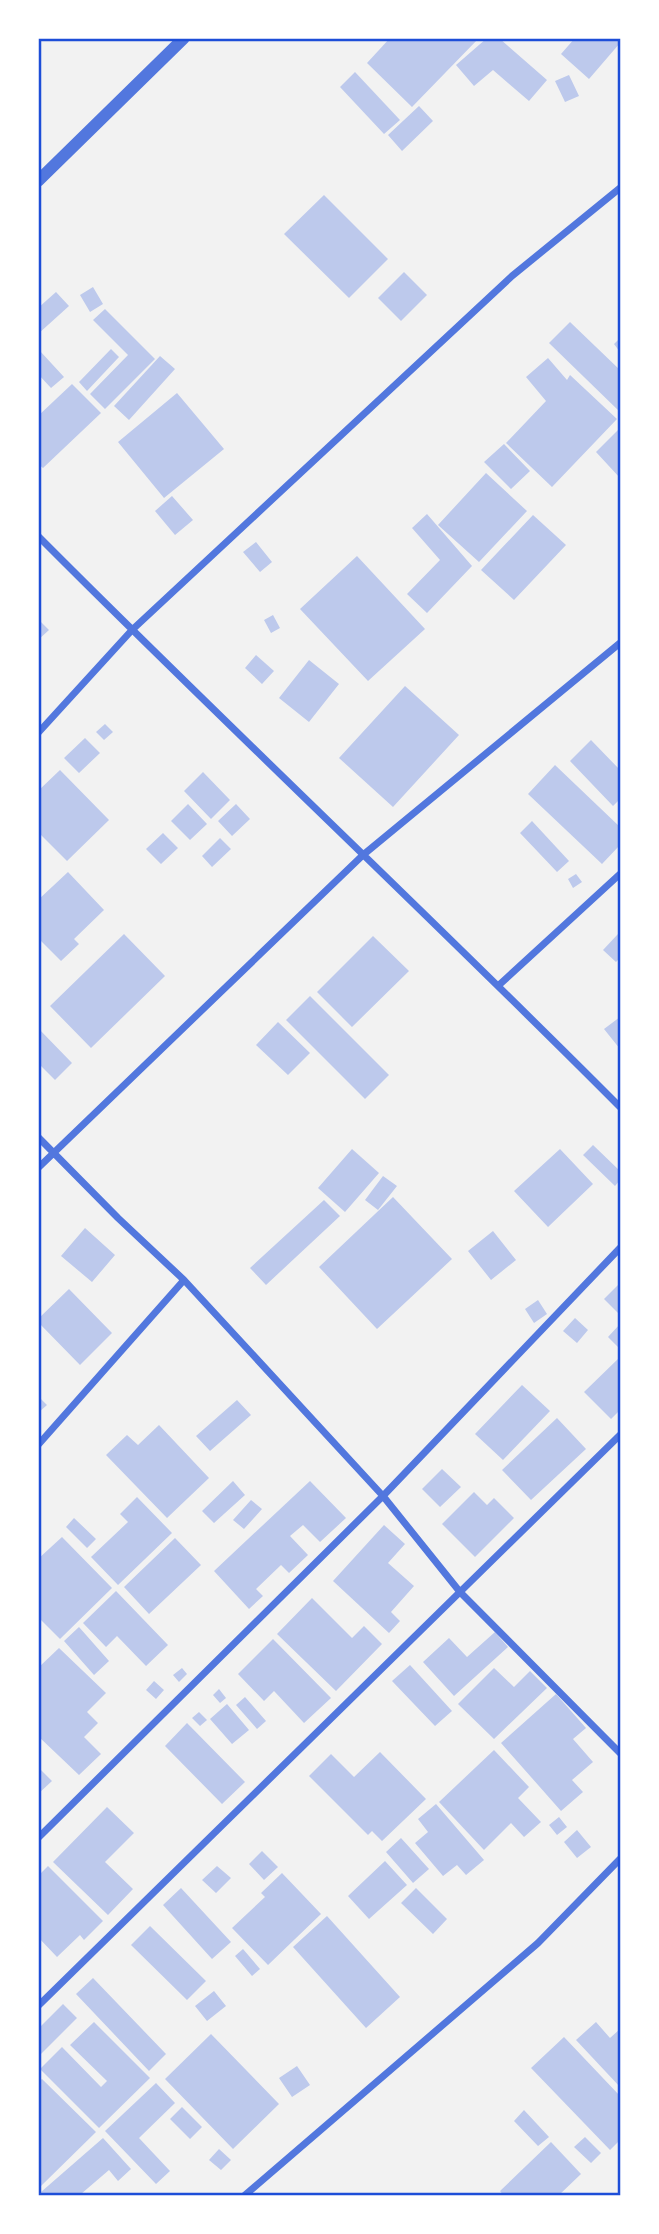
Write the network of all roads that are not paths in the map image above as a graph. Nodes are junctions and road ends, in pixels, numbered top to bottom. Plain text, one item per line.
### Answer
1 (184, 38) edge
2 (38, 181) edge
3 (621, 188) edge
4 (38, 536) edge
5 (132, 630) junction
6 (621, 643) edge
7 (38, 733) edge
8 (363, 855) junction
9 (621, 874) edge
10 (499, 985) junction
11 (621, 1107) edge
12 (38, 1137) edge
13 (54, 1152) junction
14 (38, 1168) edge
15 (621, 1248) edge
16 (184, 1280) junction
17 (621, 1435) edge
18 (38, 1445) edge
19 (383, 1496) junction
20 (460, 1592) junction
21 (621, 1753) edge
22 (38, 1838) edge
23 (621, 1859) edge
24 (38, 2006) edge
25 (244, 2196) edge

1 - 2 street
3 - 5 street
4 - 5 street
5 - 7 street
5 - 8 street
6 - 8 street
8 - 10 street
8 - 13 street
9 - 10 street
10 - 11 street
12 - 13 street
13 - 14 street
13 - 16 street
15 - 19 street
16 - 18 street
16 - 19 street
17 - 20 street
19 - 20 street
19 - 22 street
20 - 21 street
20 - 24 street
23 - 25 street

